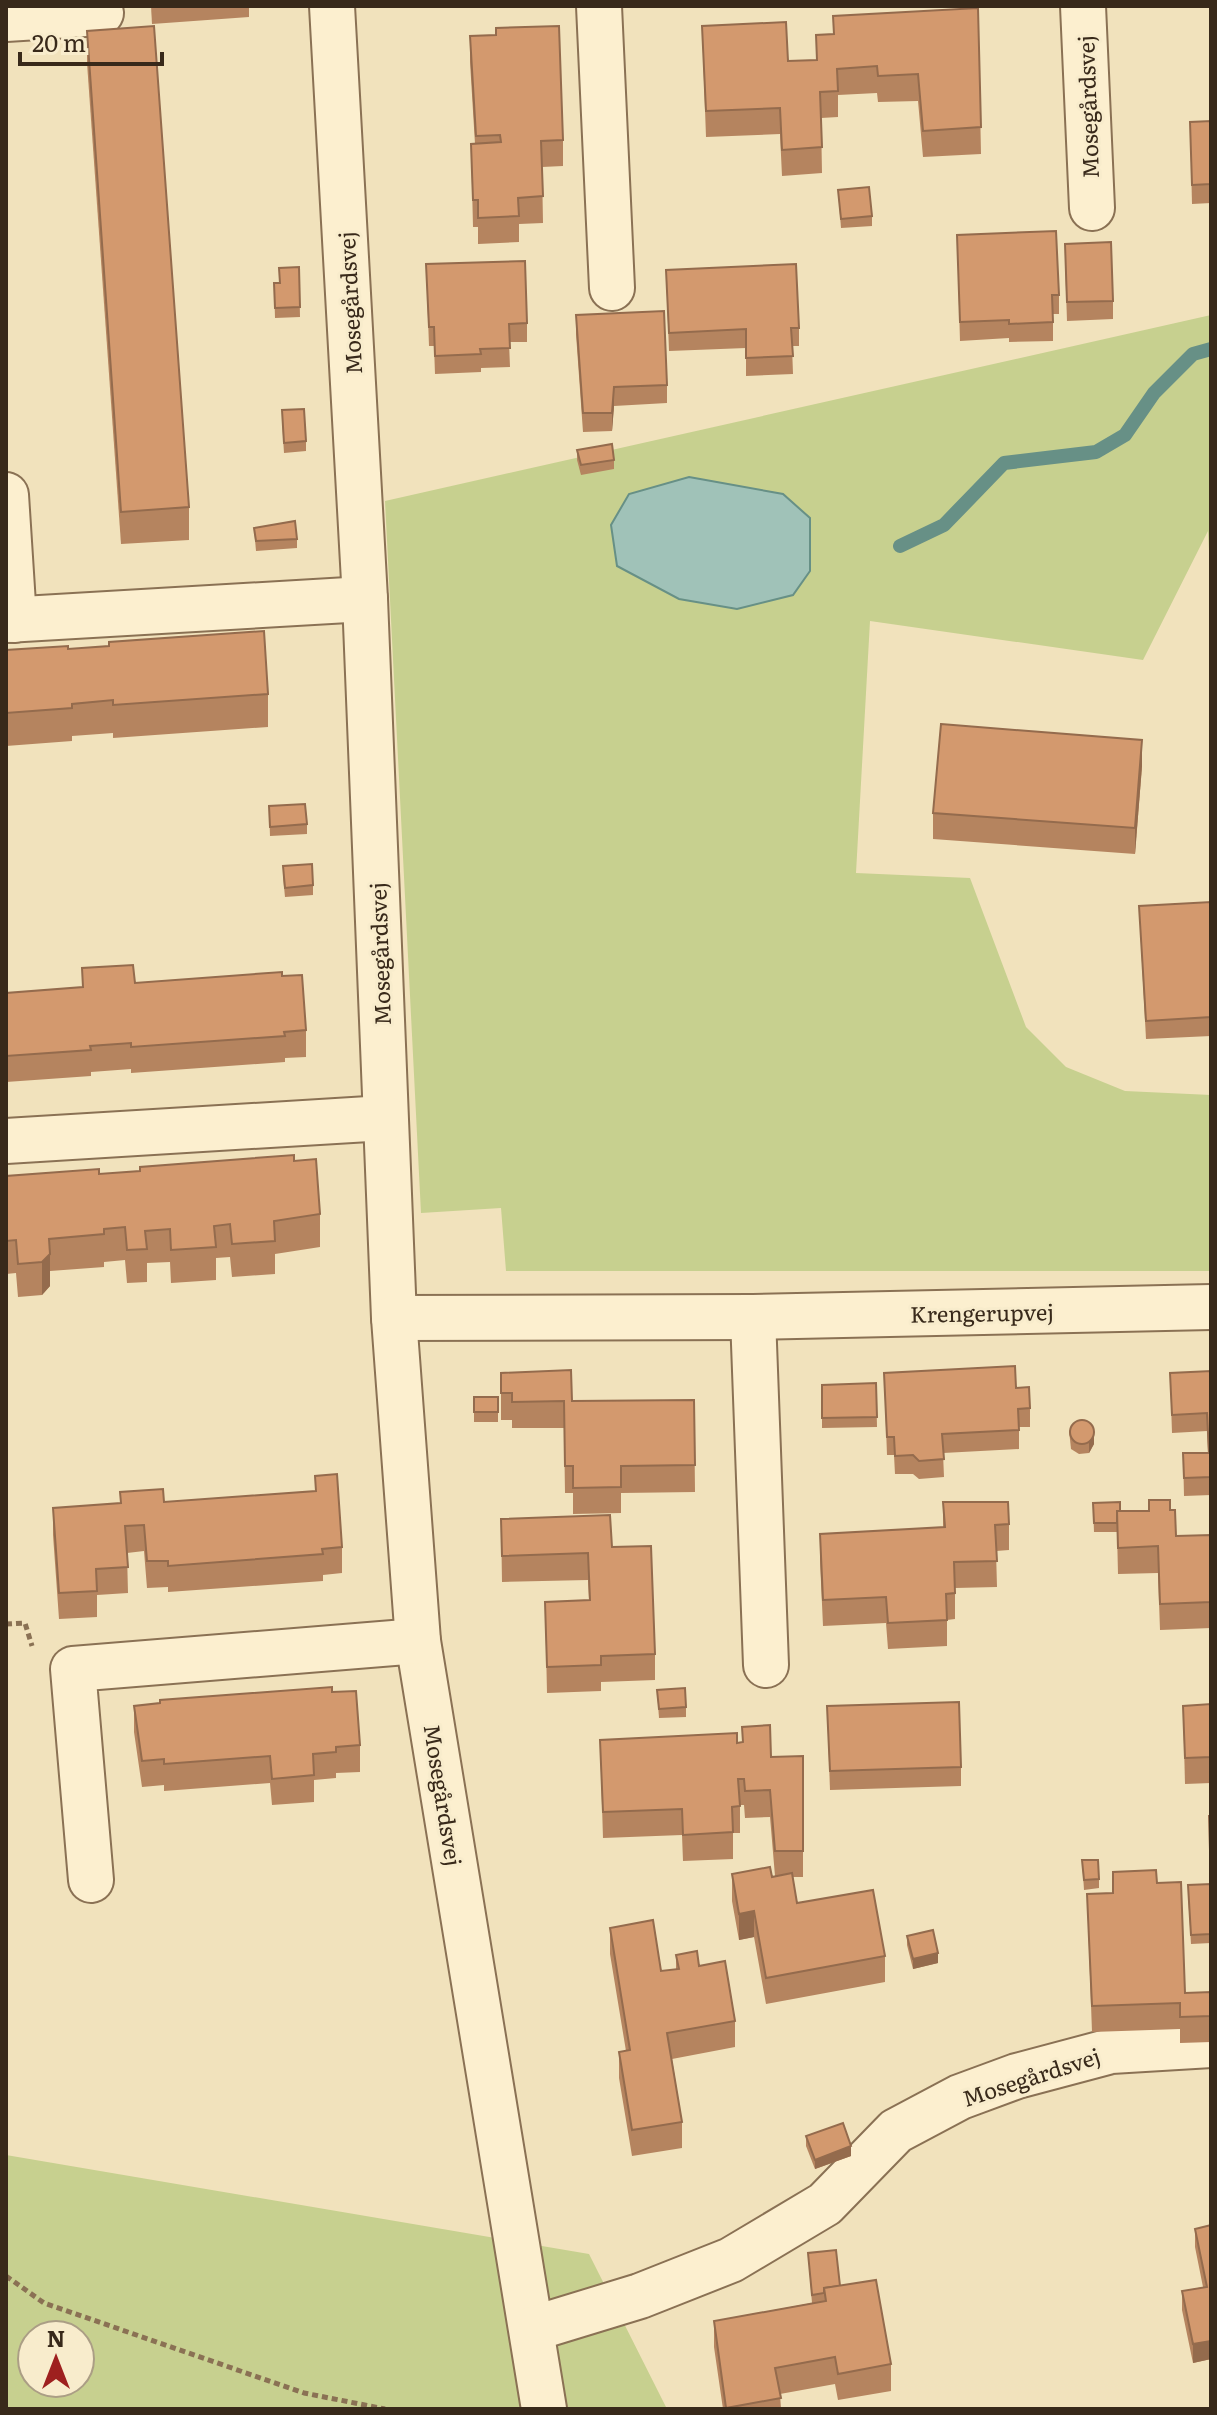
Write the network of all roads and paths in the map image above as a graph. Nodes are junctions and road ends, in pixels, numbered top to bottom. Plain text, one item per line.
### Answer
1 (332, 6) edge
2 (599, 6) edge
3 (1083, 6) edge
4 (101, 13) dead end
5 (6, 19) edge
6 (1092, 208) dead end
7 (612, 288) dead end
8 (6, 495) edge
9 (365, 599) junction
10 (10, 620) edge
11 (385, 1118) junction
12 (6, 1141) edge
13 (1211, 1307) edge
14 (753, 1317) junction
15 (394, 1318) junction
16 (418, 1641) junction
17 (766, 1665) dead end
18 (91, 1880) dead end
19 (1211, 2045) edge
20 (6, 2276) edge
21 (532, 2329) junction
22 (385, 2409) edge
23 (544, 2409) edge

1 - 9 street, Mosegårdsvej
2 - 7 street
3 - 6 street, Mosegårdsvej
4 - 5 street
8 - 10 street
9 - 10 street
9 - 11 street, Mosegårdsvej
11 - 12 street
11 - 15 street, Mosegårdsvej
13 - 14 street, Krengerupvej
14 - 15 street, Krengerupvej
14 - 17 street
15 - 16 street, Mosegårdsvej
16 - 18 street
16 - 21 street, Mosegårdsvej
19 - 21 street, Mosegårdsvej
20 - 22 path
21 - 23 street, Mosegårdsvej

